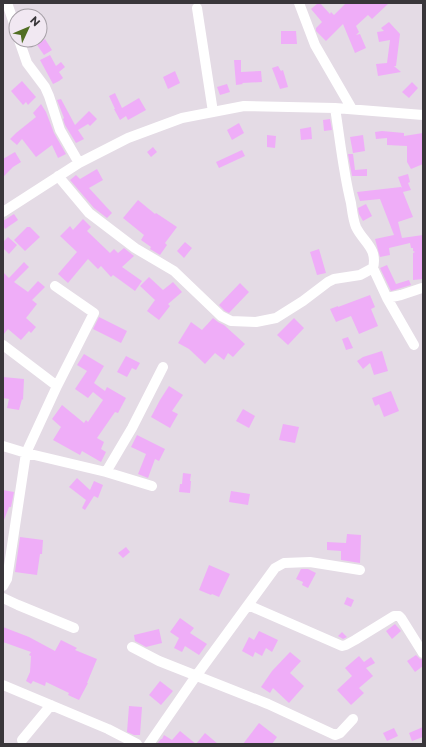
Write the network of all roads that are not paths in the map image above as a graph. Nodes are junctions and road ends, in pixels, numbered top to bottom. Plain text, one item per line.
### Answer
1 (299, 3) edge
2 (197, 8) dead end
3 (22, 48) edge
4 (335, 108) junction
5 (352, 109) junction
6 (213, 112) junction
7 (423, 115) edge
8 (79, 163) junction
9 (58, 176) junction
10 (3, 212) edge
11 (373, 268) junction
12 (55, 286) dead end
13 (422, 288) dead end
14 (387, 298) junction
15 (3, 345) edge
16 (414, 345) dead end
17 (163, 367) dead end
18 (57, 386) junction
19 (3, 446) edge
20 (26, 453) junction
21 (106, 472) junction
22 (152, 486) dead end
23 (360, 570) dead end
24 (3, 586) edge
25 (3, 598) edge
26 (248, 605) junction
27 (74, 628) dead end
28 (132, 647) dead end
29 (423, 654) edge
30 (196, 676) junction
31 (3, 685) edge
32 (51, 705) junction
33 (353, 719) dead end
34 (22, 740) dead end
35 (137, 744) edge
36 (149, 744) edge

1 - 5 street
2 - 6 street
3 - 8 street
4 - 5 street
4 - 6 street
4 - 11 street
5 - 7 street
6 - 8 street
8 - 9 street
9 - 10 street
9 - 11 street
11 - 14 street
12 - 18 street
13 - 14 street
14 - 16 street
15 - 18 street
17 - 21 street
18 - 20 street
19 - 20 street
20 - 21 street
20 - 24 street
21 - 22 street
23 - 26 street
25 - 27 street
26 - 29 street
26 - 30 street
28 - 30 street
30 - 33 street
30 - 36 street
31 - 32 street
32 - 34 street
32 - 35 street

